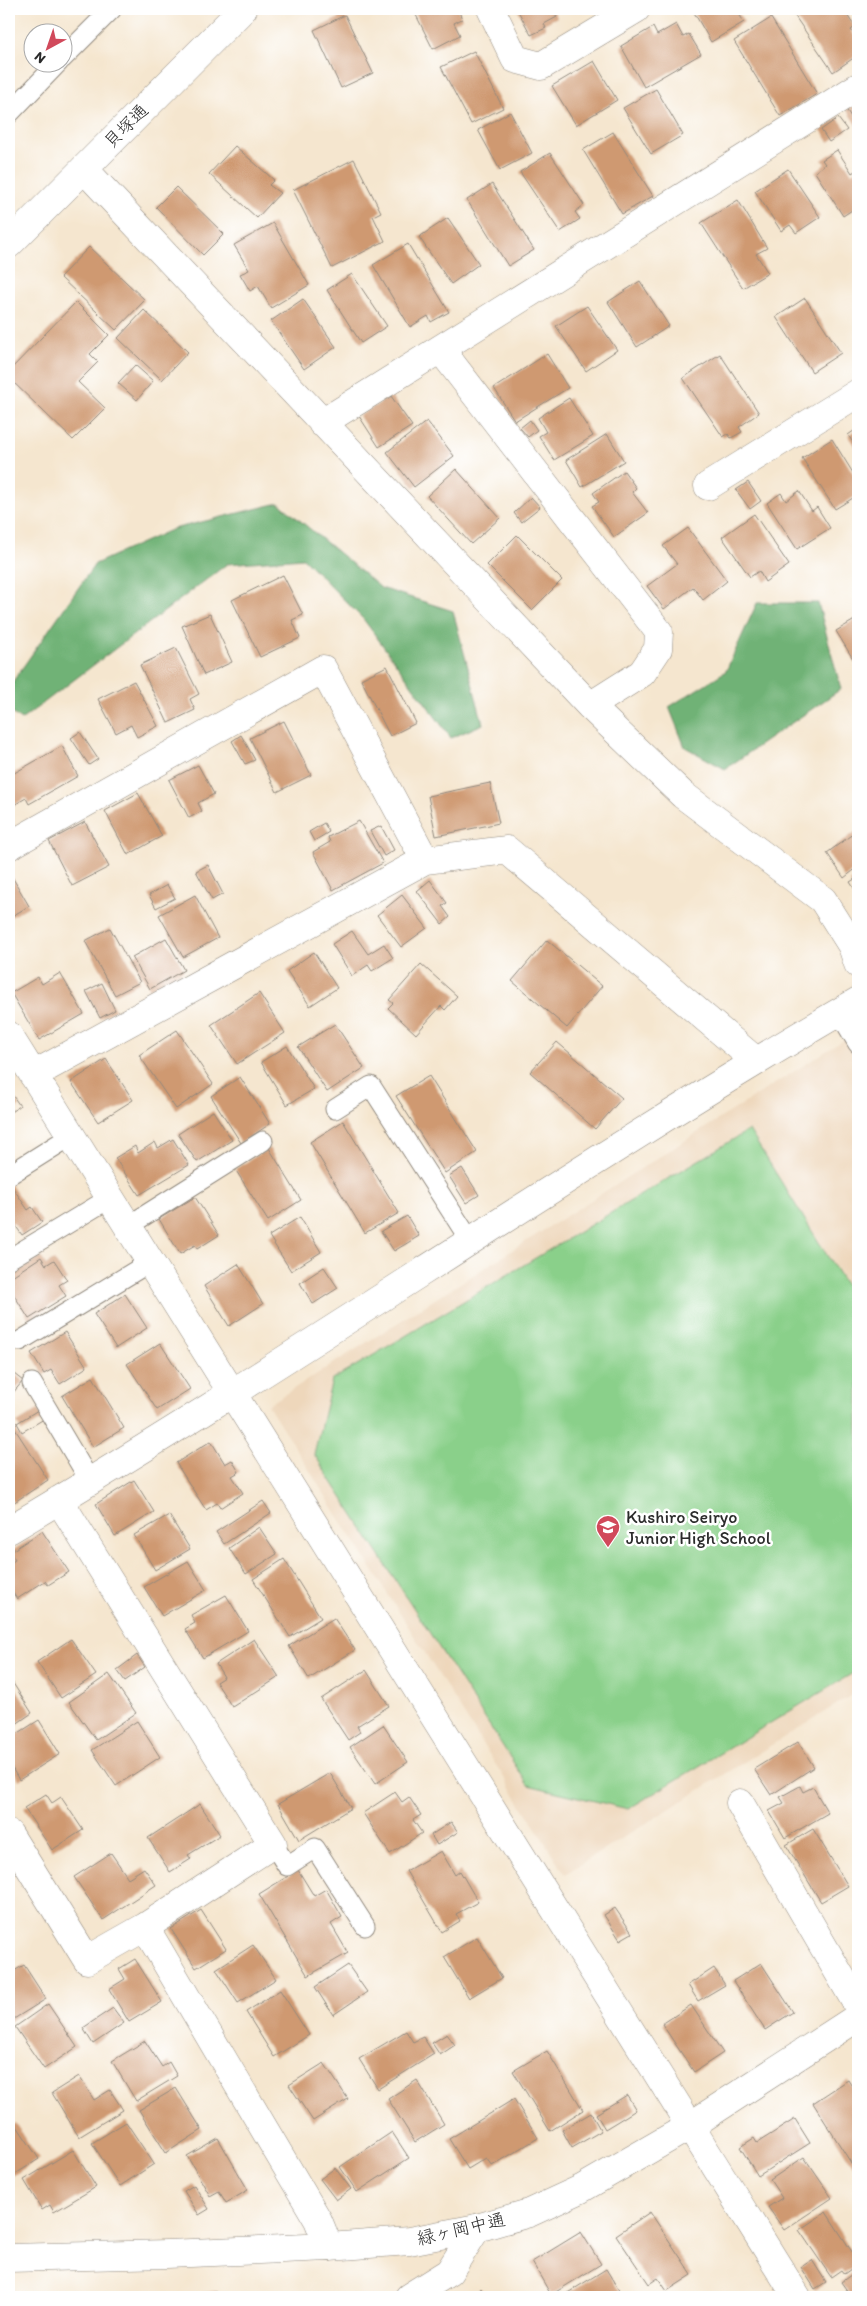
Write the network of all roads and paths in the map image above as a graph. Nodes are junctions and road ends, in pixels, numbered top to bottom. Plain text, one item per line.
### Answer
1 (112, 9) edge
2 (244, 9) edge
3 (491, 9) edge
4 (636, 9) edge
5 (72, 49) edge
6 (49, 72) edge
7 (858, 87) edge
8 (9, 114) edge
9 (84, 169) junction
10 (10, 239) edge
11 (441, 350) junction
12 (858, 393) edge
13 (322, 423) junction
14 (708, 486) dead end
15 (590, 706) junction
16 (9, 846) edge
17 (425, 860) junction
18 (858, 964) edge
19 (849, 1007) edge
20 (9, 1036) edge
21 (858, 1044) edge
22 (756, 1061) junction
23 (33, 1074) junction
24 (334, 1108) dead end
25 (71, 1136) junction
26 (263, 1141) dead end
27 (9, 1175) edge
28 (110, 1198) junction
29 (128, 1226) junction
30 (471, 1242) junction
31 (9, 1259) edge
32 (150, 1262) junction
33 (20, 1341) dead end
34 (32, 1383) dead end
35 (232, 1393) junction
36 (90, 1481) junction
37 (59, 1500) junction
38 (9, 1530) edge
39 (740, 1803) dead end
40 (9, 1834) edge
41 (273, 1844) junction
42 (145, 1926) junction
43 (365, 1926) dead end
44 (858, 2006) edge
45 (858, 2017) edge
46 (690, 2126) junction
47 (477, 2228) junction
48 (330, 2247) junction
49 (10, 2256) edge
50 (410, 2297) edge
51 (797, 2297) edge

1 - 5 lane
2 - 9 street, 貝塚通
3 - 4 street
6 - 8 lane
7 - 11 street
9 - 10 street, 貝塚通
9 - 13 street
11 - 13 street
11 - 15 street
12 - 14 street
13 - 15 street
15 - 18 street
16 - 17 street
17 - 22 street
17 - 23 street
19 - 21 lane
19 - 22 street
20 - 23 street
22 - 30 street
23 - 25 street
24 - 30 lane
25 - 27 lane
25 - 28 street
26 - 29 lane
28 - 29 street
28 - 31 lane
29 - 32 street
30 - 35 street
32 - 33 lane
32 - 35 street
34 - 36 lane
35 - 36 street
35 - 46 street
36 - 37 street
37 - 38 street
37 - 41 street
39 - 44 street
40 - 42 street
41 - 42 street
41 - 43 lane
42 - 48 street
45 - 46 street, 緑ヶ岡中通
46 - 47 street, 緑ヶ岡中通
46 - 51 street
47 - 48 street, 緑ヶ岡中通
47 - 50 street
48 - 49 street, 緑ヶ岡中通

